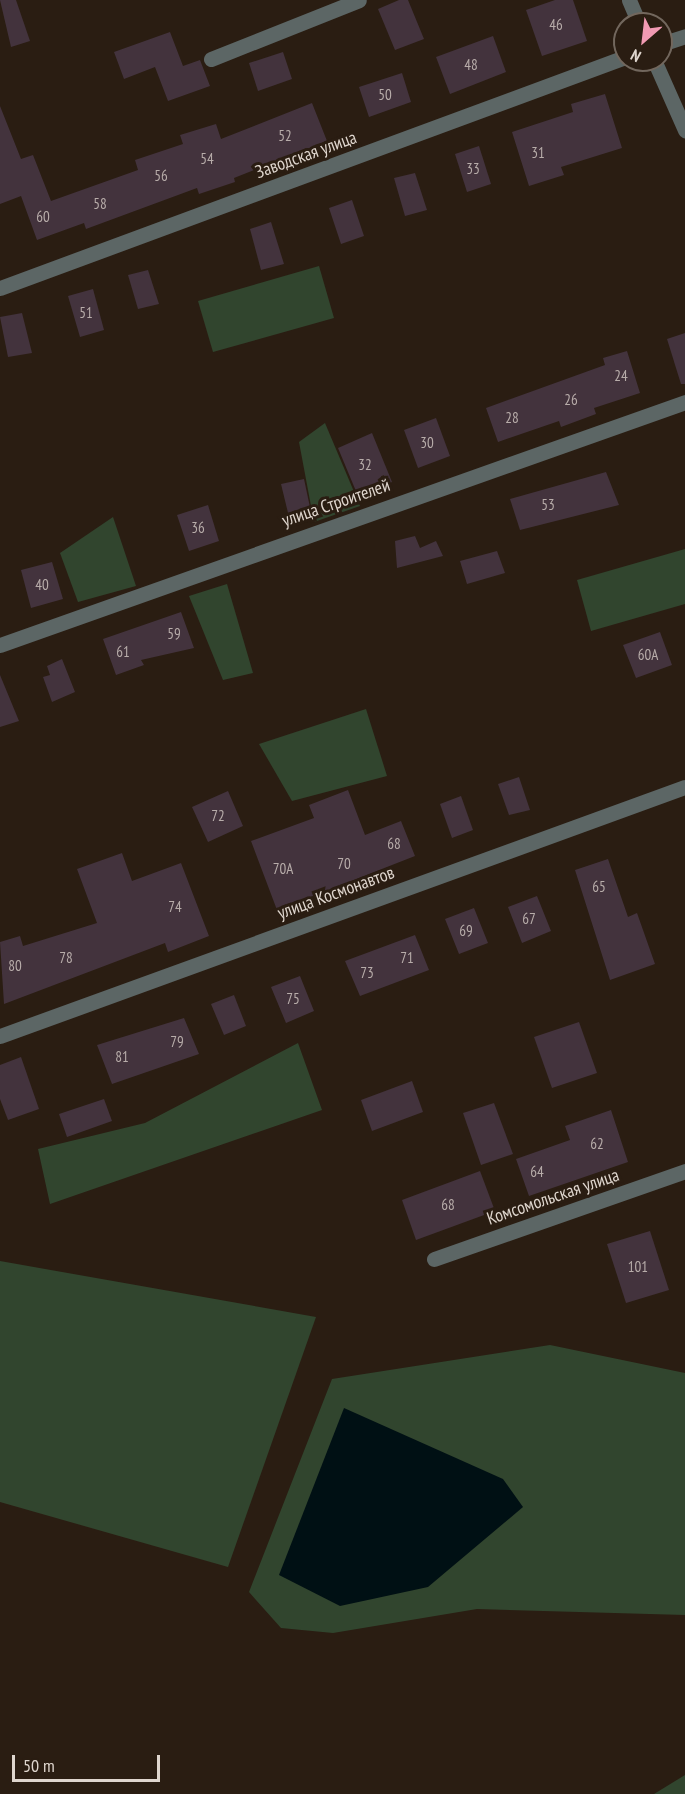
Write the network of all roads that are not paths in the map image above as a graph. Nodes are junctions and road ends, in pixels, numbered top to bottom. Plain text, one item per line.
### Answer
1 (359, 0) edge
2 (212, 59) dead end
3 (613, 61) edge
4 (659, 72) edge
5 (685, 130) edge
6 (0, 288) edge
7 (685, 402) edge
8 (0, 645) edge
9 (685, 787) edge
10 (0, 1036) edge
11 (685, 1171) edge
12 (434, 1259) dead end

1 - 2 street
3 - 6 street, Заводская улица
4 - 5 street
7 - 8 street, улица Строителей
9 - 10 street, улица Космонавтов
11 - 12 street, Комсомольская улица

